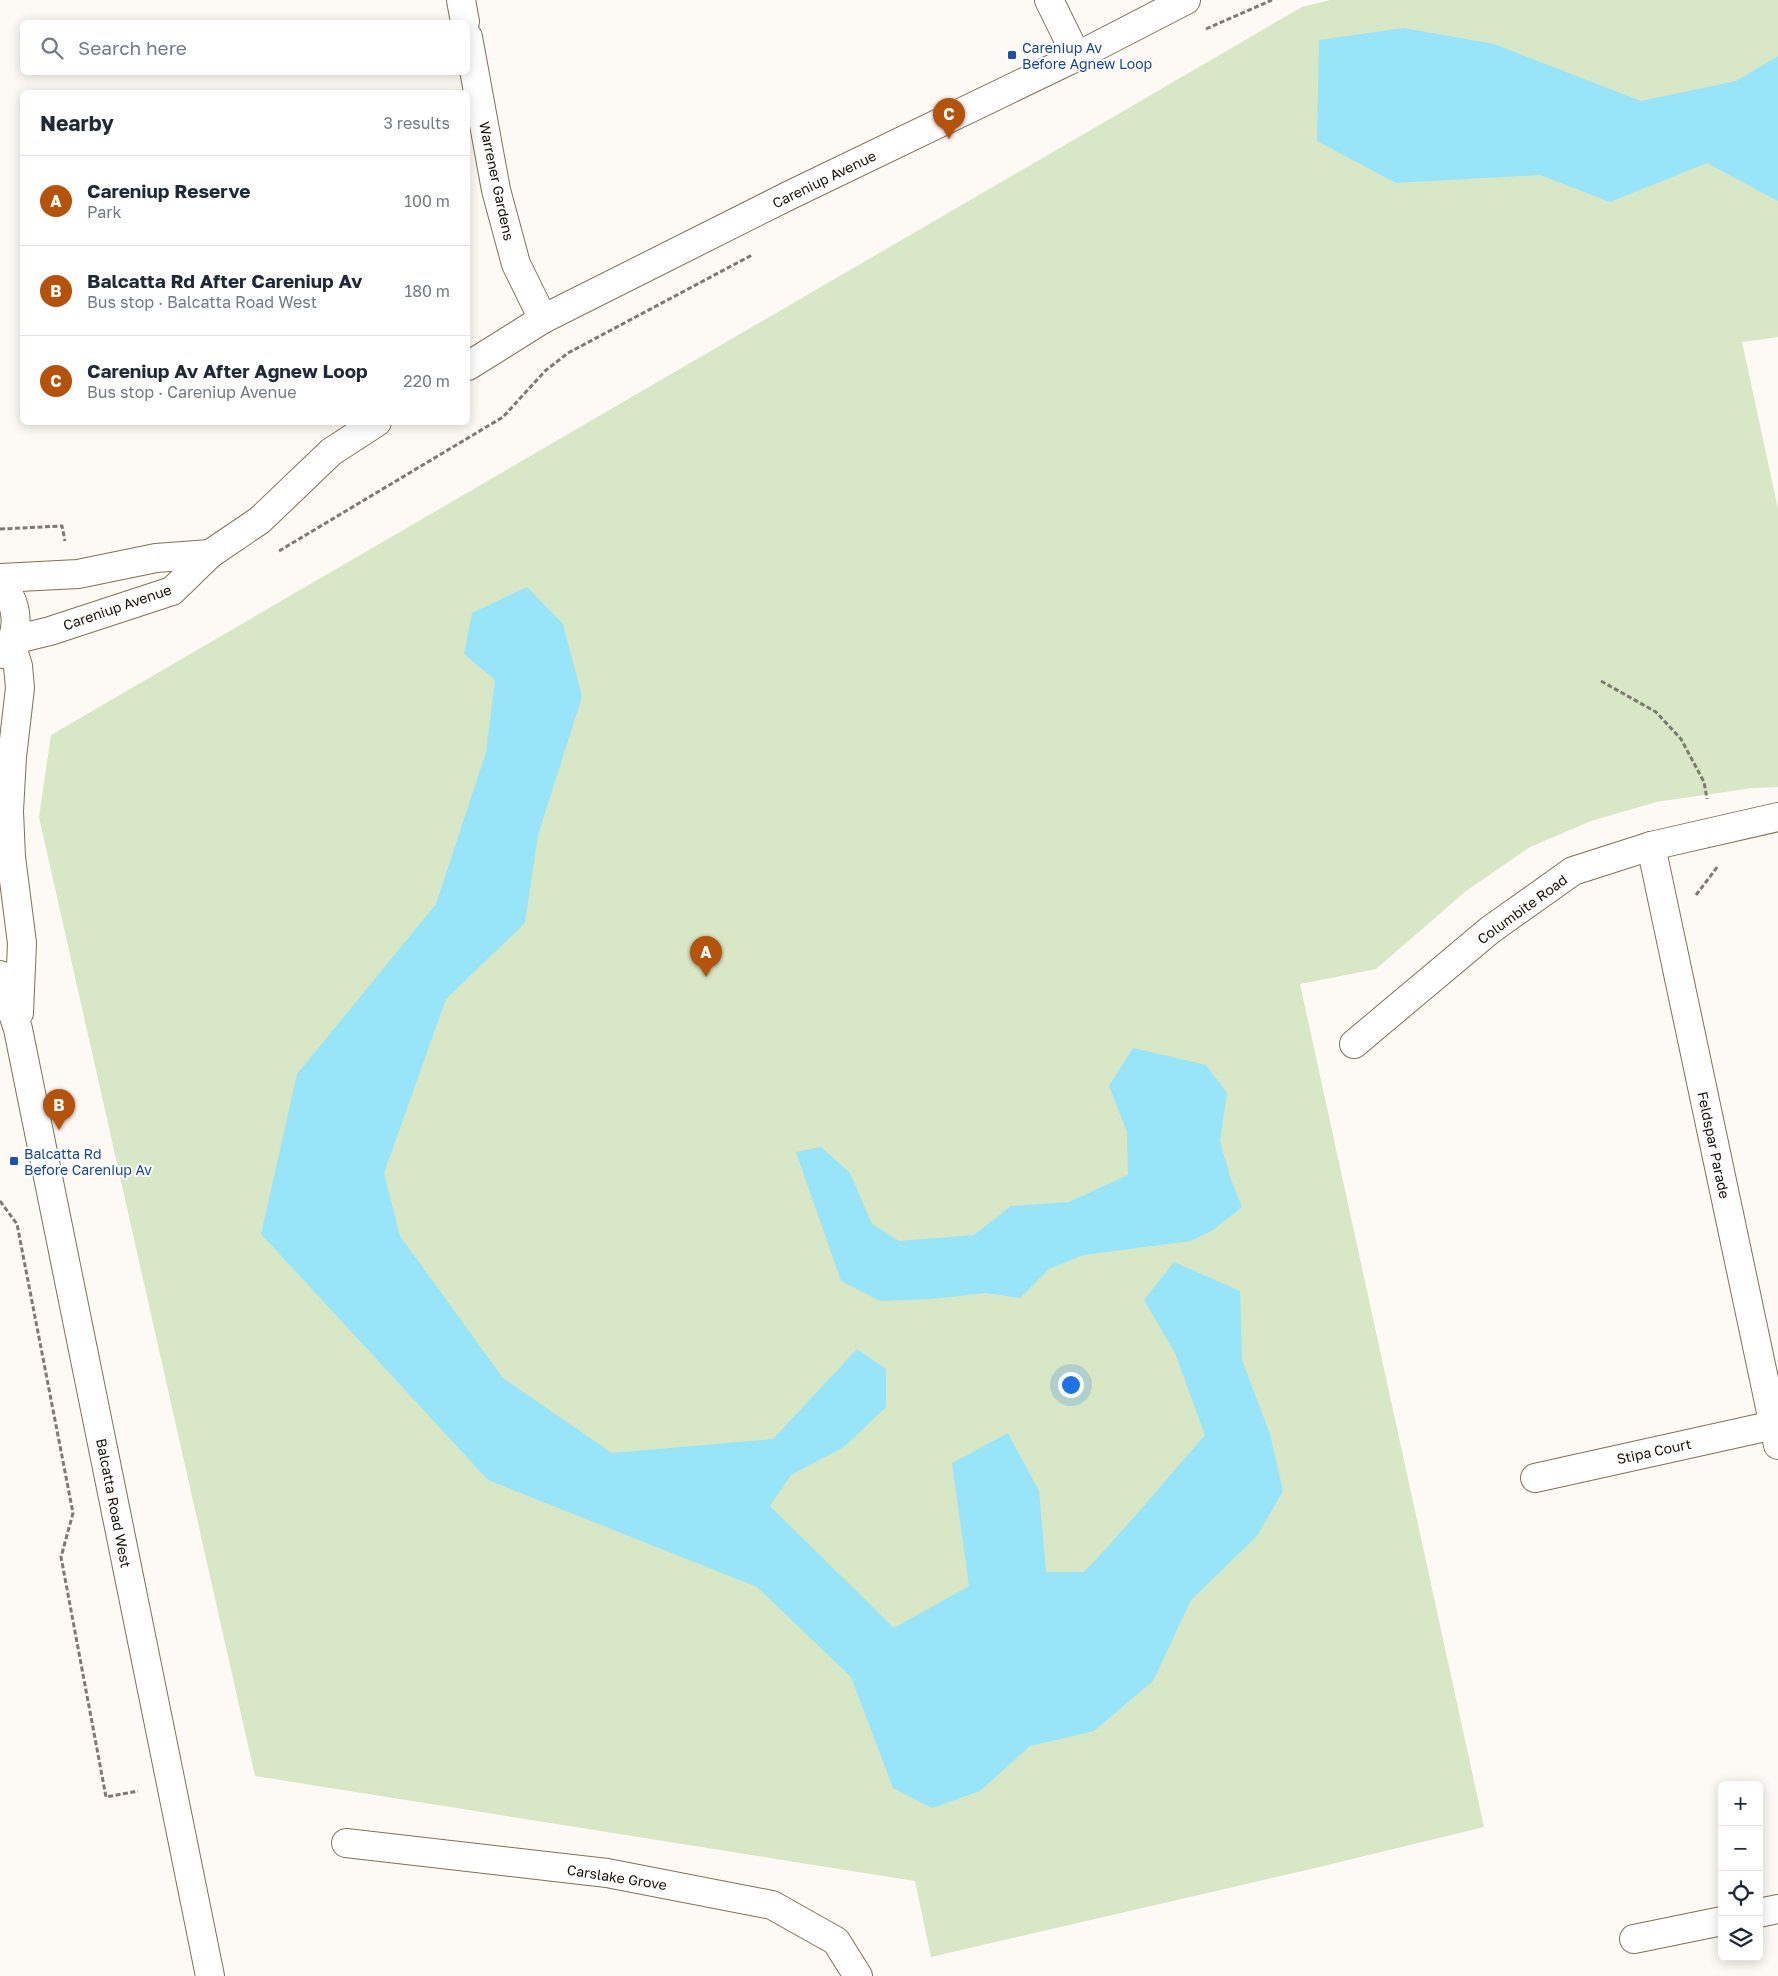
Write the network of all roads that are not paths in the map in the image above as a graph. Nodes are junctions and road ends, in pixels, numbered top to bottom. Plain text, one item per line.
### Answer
1 (461, 0) edge
2 (1050, 0) edge
3 (1186, 0) edge
4 (465, 20) edge
5 (470, 48) edge
6 (1077, 57) junction
7 (543, 320) junction
8 (470, 365) edge
9 (372, 425) edge
10 (210, 554) junction
11 (0, 578) edge
12 (0, 583) edge
13 (8, 647) edge
14 (1778, 817) edge
15 (1651, 846) junction
16 (0, 975) edge
17 (18, 1029) junction
18 (1354, 1044) dead end
19 (1776, 1435) edge
20 (1535, 1478) dead end
21 (346, 1843) dead end
22 (1778, 1910) edge
23 (1763, 1912) edge
24 (1718, 1922) edge
25 (1634, 1939) dead end
26 (210, 1976) edge
27 (858, 1976) edge

1 - 4 street
2 - 6 street
3 - 6 street, Careniup Avenue
5 - 7 street, Warrener Gardens
6 - 7 street, Careniup Avenue
7 - 8 street, Careniup Avenue
9 - 10 street, Careniup Avenue
10 - 11 street, Careniup Avenue
10 - 13 street, Careniup Avenue
12 - 13 street
13 - 17 street, Balcatta Road West
14 - 15 street, Columbite Road
15 - 18 street, Columbite Road
15 - 19 street, Feldspar Parade
16 - 17 street, Balcatta Road West
17 - 26 street, Balcatta Road West
19 - 20 street, Stipa Court
21 - 27 street, Carslake Grove
22 - 23 street
24 - 25 street

